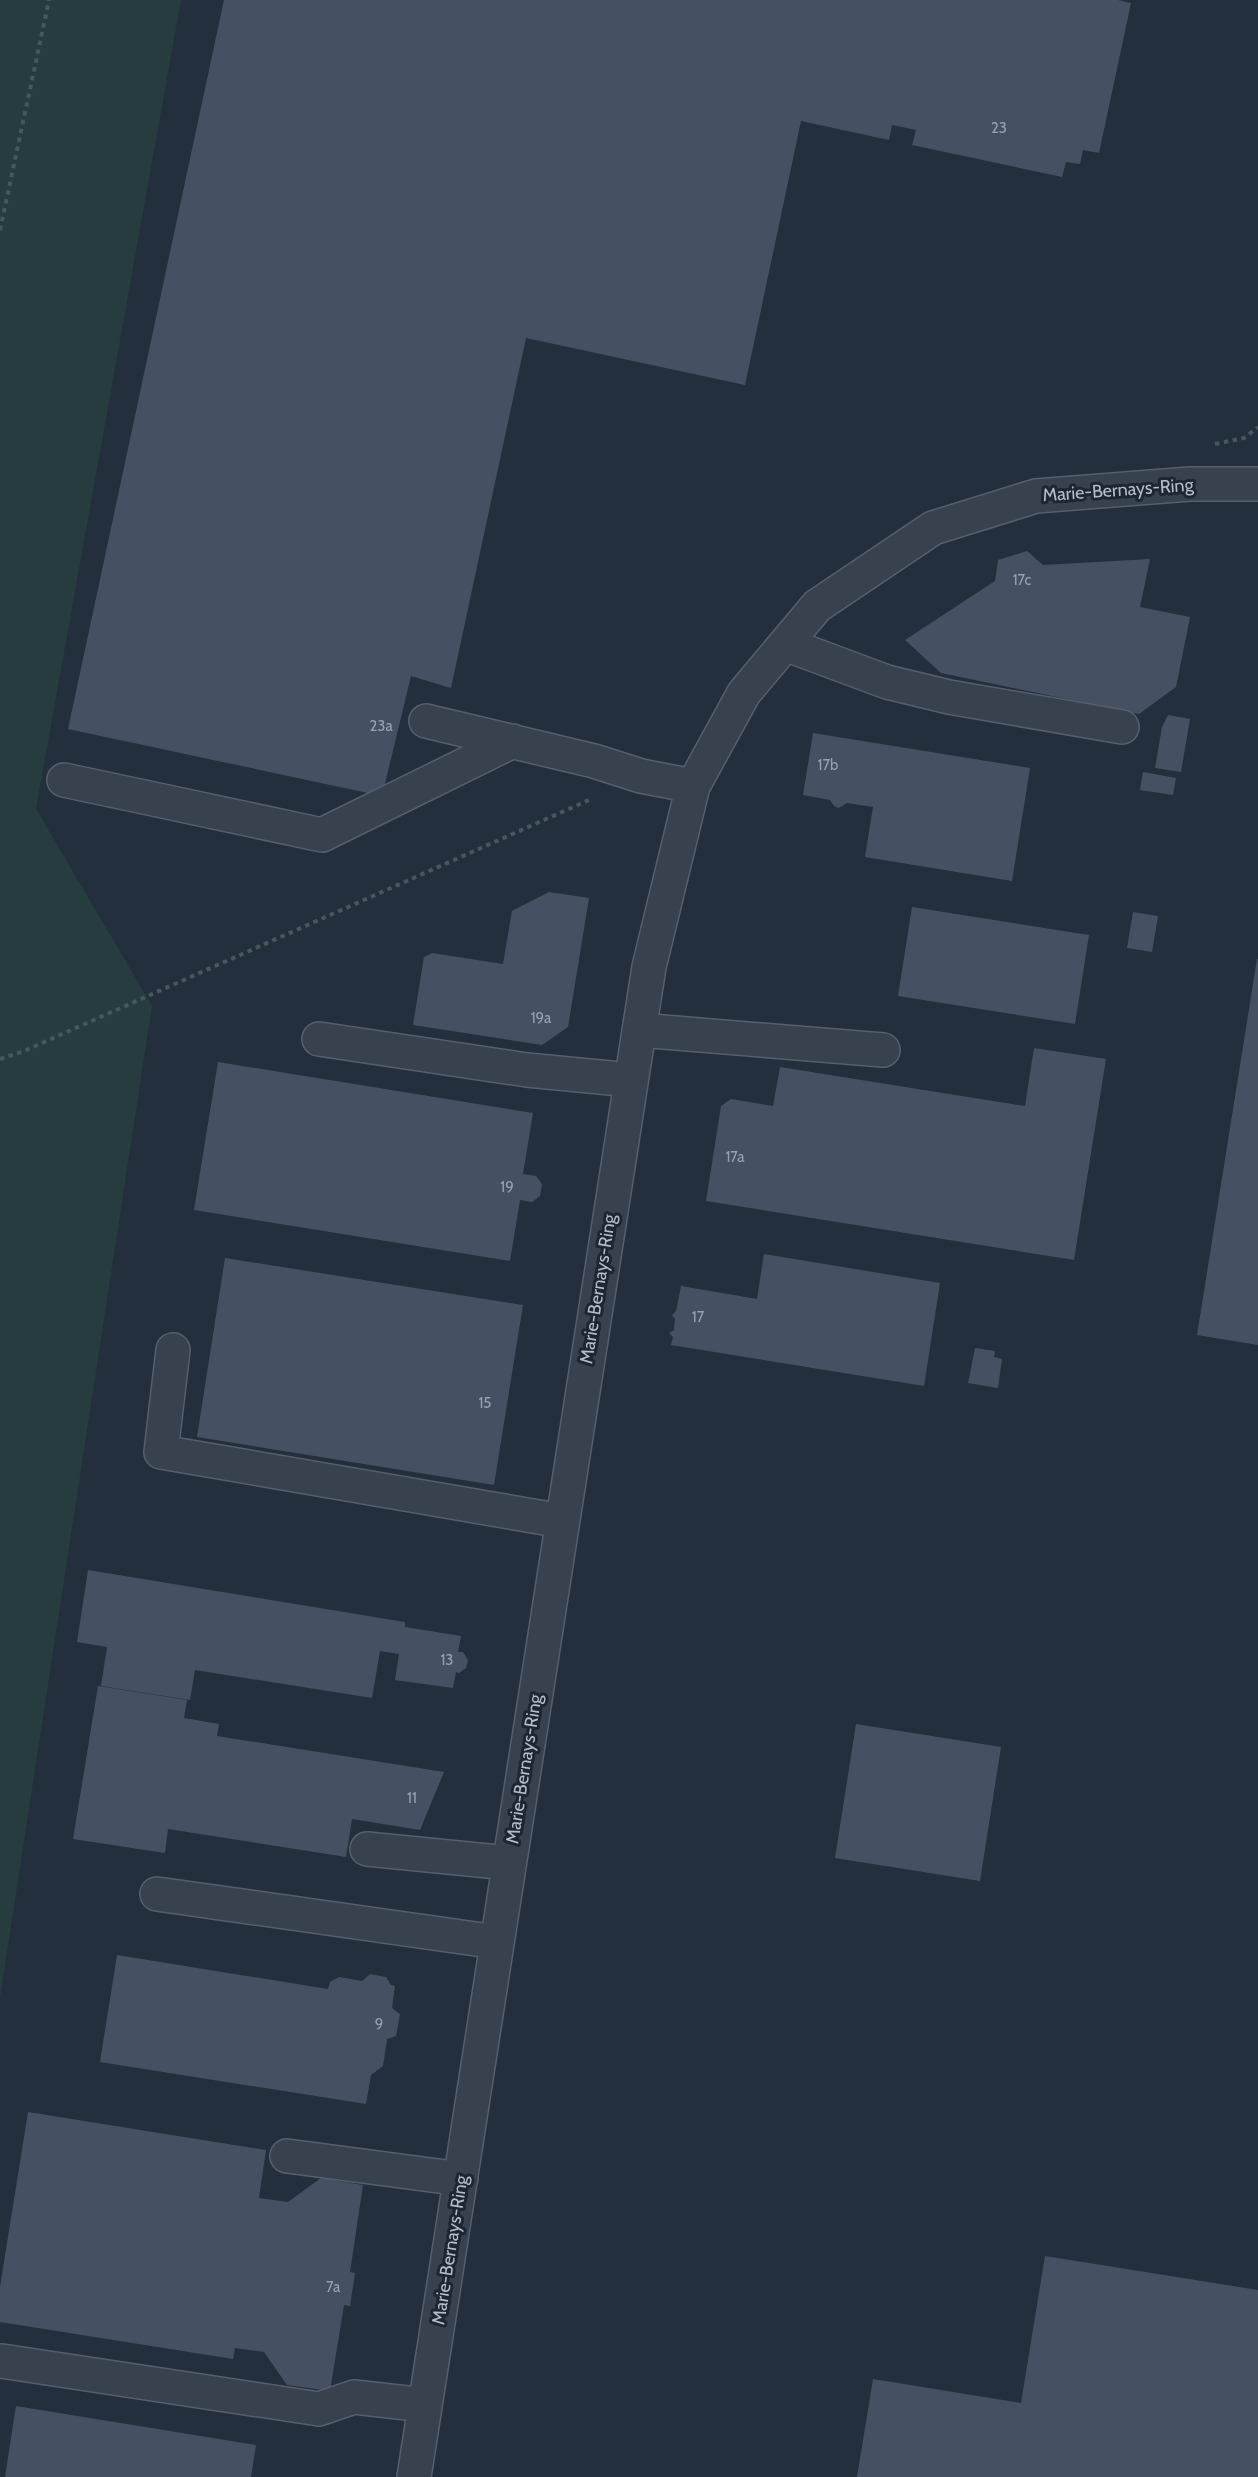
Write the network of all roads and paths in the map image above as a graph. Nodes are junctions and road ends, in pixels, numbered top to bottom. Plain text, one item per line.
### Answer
1 (49, 0) edge
2 (0, 230) edge
3 (1258, 427) edge
4 (1209, 445) dead end
5 (1258, 484) edge
6 (785, 644) junction
7 (426, 721) dead end
8 (1122, 727) dead end
9 (513, 741) junction
10 (641, 776) junction
11 (64, 780) dead end
12 (693, 786) junction
13 (639, 1030) junction
14 (318, 1039) dead end
15 (883, 1050) dead end
16 (0, 1059) edge
17 (631, 1080) junction
18 (173, 1350) dead end
19 (562, 1521) junction
20 (367, 1849) dead end
21 (509, 1863) junction
22 (157, 1894) dead end
23 (497, 1942) junction
24 (287, 2156) dead end
25 (460, 2179) junction
26 (2, 2361) dead end
27 (425, 2406) junction
28 (414, 2477) edge

1 - 2 path
3 - 4 path
5 - 6 street, Marie-Bernays-Ring
6 - 8 street
6 - 12 street, Marie-Bernays-Ring
7 - 9 street
9 - 10 street
9 - 11 street
10 - 12 street
10 - 16 path
12 - 13 street, Marie-Bernays-Ring
13 - 15 street
13 - 17 street, Marie-Bernays-Ring
14 - 17 street
17 - 19 street, Marie-Bernays-Ring
18 - 19 street
19 - 21 street, Marie-Bernays-Ring
20 - 21 street
21 - 23 street, Marie-Bernays-Ring
22 - 23 street
23 - 25 street, Marie-Bernays-Ring
24 - 25 street
25 - 27 street, Marie-Bernays-Ring
26 - 27 street
27 - 28 street, Marie-Bernays-Ring

